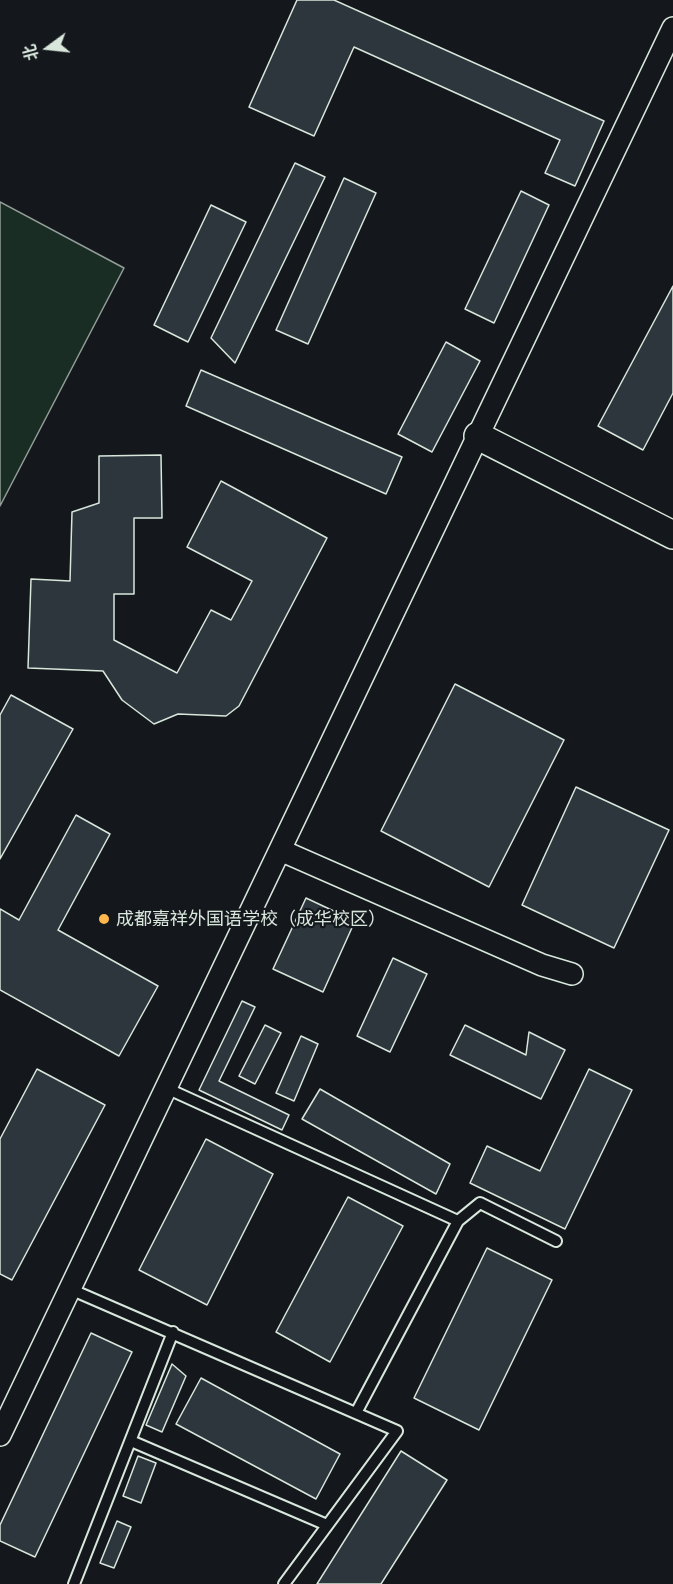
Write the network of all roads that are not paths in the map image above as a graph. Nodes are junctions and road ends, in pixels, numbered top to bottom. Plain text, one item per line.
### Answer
1 (673, 28) edge
2 (478, 436) junction
3 (673, 535) edge
4 (280, 850) junction
5 (572, 974) dead end
6 (166, 1088) junction
7 (458, 1221) junction
8 (556, 1241) dead end
9 (70, 1289) junction
10 (173, 1332) junction
11 (356, 1413) junction
12 (0, 1435) edge
13 (131, 1441) junction
14 (327, 1525) junction
15 (74, 1584) edge
16 (284, 1584) edge

1 - 2 street
2 - 3 street
2 - 4 street
4 - 5 street
4 - 6 street
6 - 7 lane
6 - 9 street
7 - 8 lane
7 - 11 lane
9 - 10 lane
9 - 12 street
10 - 11 lane
10 - 13 lane
11 - 14 lane
13 - 14 lane
13 - 15 lane
14 - 16 lane

